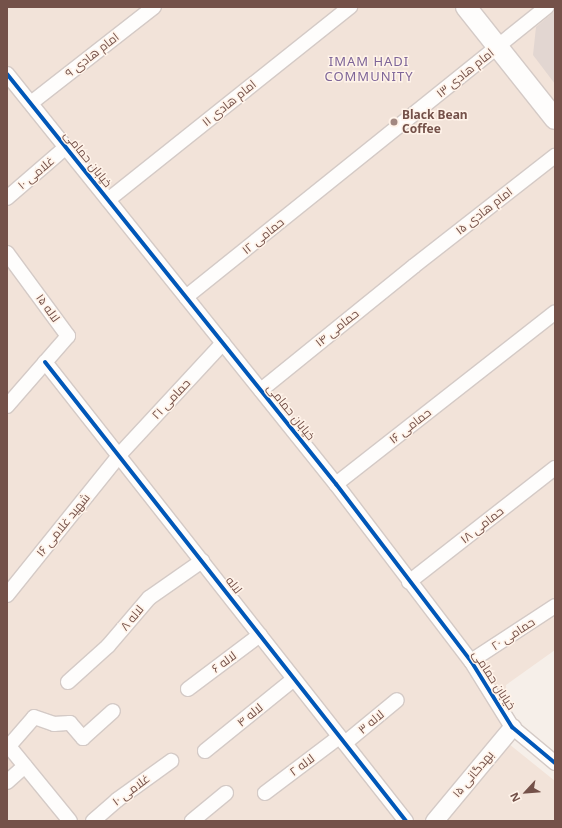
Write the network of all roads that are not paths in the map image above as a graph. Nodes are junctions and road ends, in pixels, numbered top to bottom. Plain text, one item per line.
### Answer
1 (154, 7) edge
2 (350, 7) edge
3 (466, 7) edge
4 (547, 7) edge
5 (498, 47) junction
6 (7, 74) edge
7 (31, 104) junction
8 (555, 119) edge
9 (66, 148) junction
10 (555, 156) edge
11 (339, 175) joint
12 (7, 198) edge
13 (108, 200) junction
14 (7, 253) edge
15 (414, 266) joint
16 (186, 298) junction
17 (555, 312) edge
18 (223, 344) junction
19 (45, 362) junction
20 (261, 390) junction
21 (7, 406) edge
22 (119, 455) junction
23 (555, 468) edge
24 (336, 484) junction
25 (202, 561) junction
26 (409, 582) junction
27 (7, 594) edge
28 (555, 606) edge
29 (260, 636) junction
30 (471, 661) junction
31 (294, 679) junction
32 (68, 682) dead end
33 (188, 689) dead end
34 (397, 700) dead end
35 (113, 711) dead end
36 (512, 727) junction
37 (342, 740) junction
38 (8, 745) edge
39 (205, 751) dead end
40 (171, 761) dead end
41 (555, 763) edge
42 (25, 766) junction
43 (7, 782) edge
44 (226, 793) dead end
45 (265, 793) dead end
46 (438, 820) edge
47 (70, 821) edge
48 (93, 821) edge
49 (192, 821) edge
50 (406, 821) edge

1 - 7 street, امام هادی ۹
2 - 13 street, امام هادی ۱۱
3 - 5 main road
4 - 5 street, امام هادی ۱۳
5 - 8 main road
5 - 11 street, امام هادی ۱۳
6 - 7 street, خیابان حمامی
7 - 9 street, خیابان حمامی
9 - 12 street, غلامی ۱۰
9 - 13 street, خیابان حمامی
10 - 15 street, امام هادی ۱۵
11 - 16 street, حمامی ۱۲
13 - 16 street, خیابان حمامی
14 - 19 street, لاله ۱۵
15 - 20 street, حمامی ۱۴
16 - 18 street, خیابان حمامی
17 - 24 street, حمامی ۱۶
18 - 20 street, خیابان حمامی
18 - 22 street, حمامی ۲۱
19 - 21 street
19 - 22 street, لاله
20 - 24 street, خیابان حمامی
22 - 25 street, لاله
22 - 27 street, شهید غلامی ۱۶
23 - 26 street, حمامی ۱۸
24 - 26 street, خیابان حمامی
25 - 29 street, لاله
25 - 32 street, لاله ۸
26 - 30 street, خیابان حمامی
28 - 30 street, حمامی ۲۰
29 - 31 street, لاله
29 - 33 street, لاله ۶
30 - 36 street, خیابان حمامی
31 - 37 street, لاله
31 - 39 street, لاله ۴
34 - 37 street, لاله ۳
35 - 38 street
36 - 41 street, خیابان حمامی
36 - 46 street, بهدگانی ۱۵
37 - 45 street, لاله ۲
37 - 50 street, لاله
38 - 42 street
40 - 48 street, غلامی ۱۰
42 - 43 street
42 - 47 street
44 - 49 street

